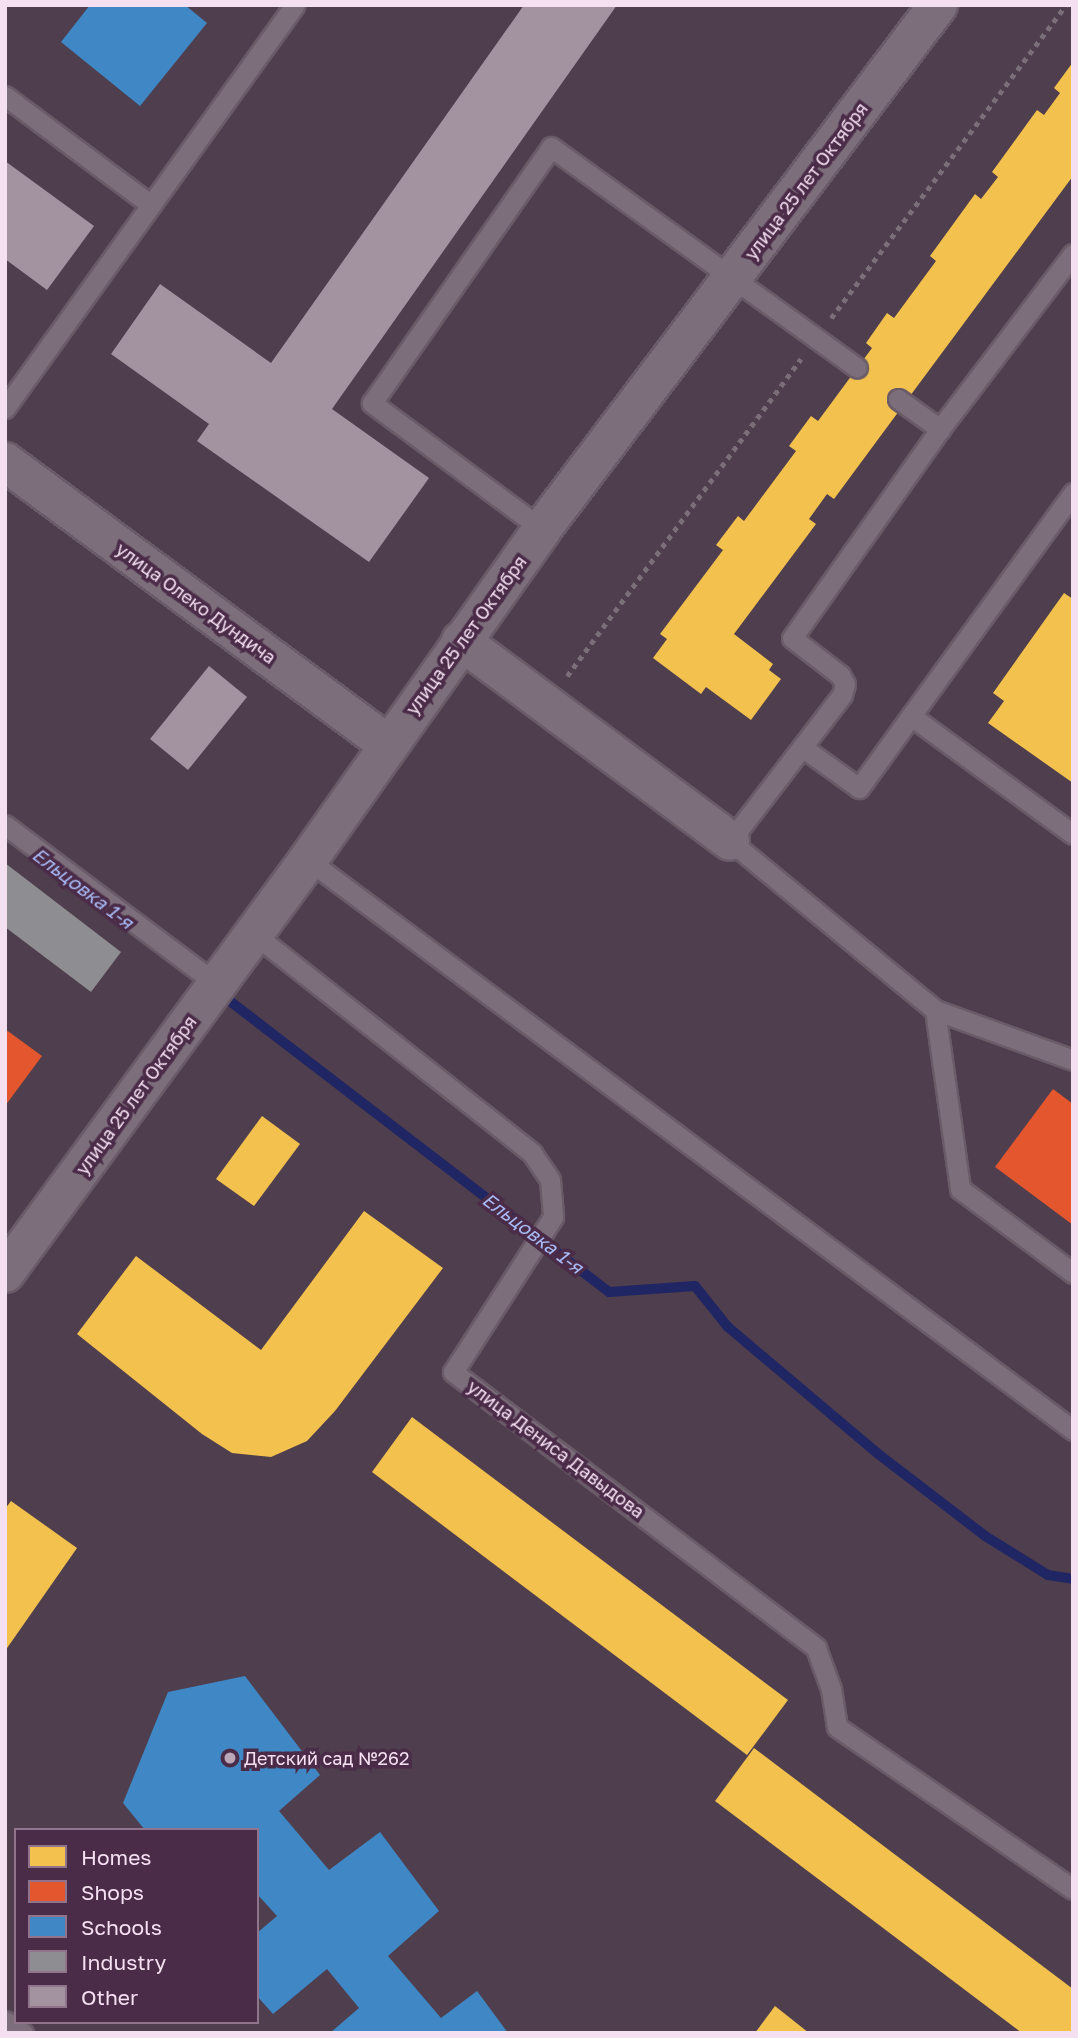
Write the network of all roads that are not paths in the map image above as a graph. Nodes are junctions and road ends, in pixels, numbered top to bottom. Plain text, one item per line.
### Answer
1 (295, 5) edge
2 (938, 5) edge
3 (5, 96) edge
4 (151, 205) junction
5 (1073, 254) edge
6 (733, 277) junction
7 (857, 368) dead end
8 (898, 399) dead end
9 (5, 408) edge
10 (940, 429) junction
11 (5, 461) edge
12 (1073, 493) edge
13 (542, 529) junction
14 (461, 641) junction
15 (911, 716) junction
16 (388, 744) junction
17 (802, 747) junction
18 (5, 825) edge
19 (1073, 834) edge
20 (730, 841) junction
21 (308, 860) junction
22 (254, 934) junction
23 (218, 984) junction
24 (935, 1010) junction
25 (1073, 1060) edge
26 (5, 1273) edge
27 (1073, 1273) edge
28 (1073, 1430) edge
29 (1073, 1889) edge
30 (5, 2021) edge
31 (23, 2033) edge

1 - 4 lane
2 - 6 street, улица 25 лет Октября
3 - 4 lane
4 - 9 lane
5 - 10 lane
6 - 7 lane
6 - 13 street, улица 25 лет Октября
6 - 13 lane
8 - 10 lane
10 - 17 lane
11 - 16 street, улица Олеко Дундича
12 - 15 lane
13 - 14 street, улица 25 лет Октября
14 - 16 street, улица 25 лет Октября
14 - 20 street
15 - 17 lane
15 - 19 lane
16 - 21 street, улица 25 лет Октября
17 - 20 lane
18 - 23 lane
20 - 24 lane
21 - 22 street, улица 25 лет Октября
21 - 28 lane
22 - 23 street, улица 25 лет Октября
22 - 29 lane, улица Дениса Давыдова
23 - 26 street, улица 25 лет Октября
24 - 25 lane
24 - 27 lane
30 - 31 lane

